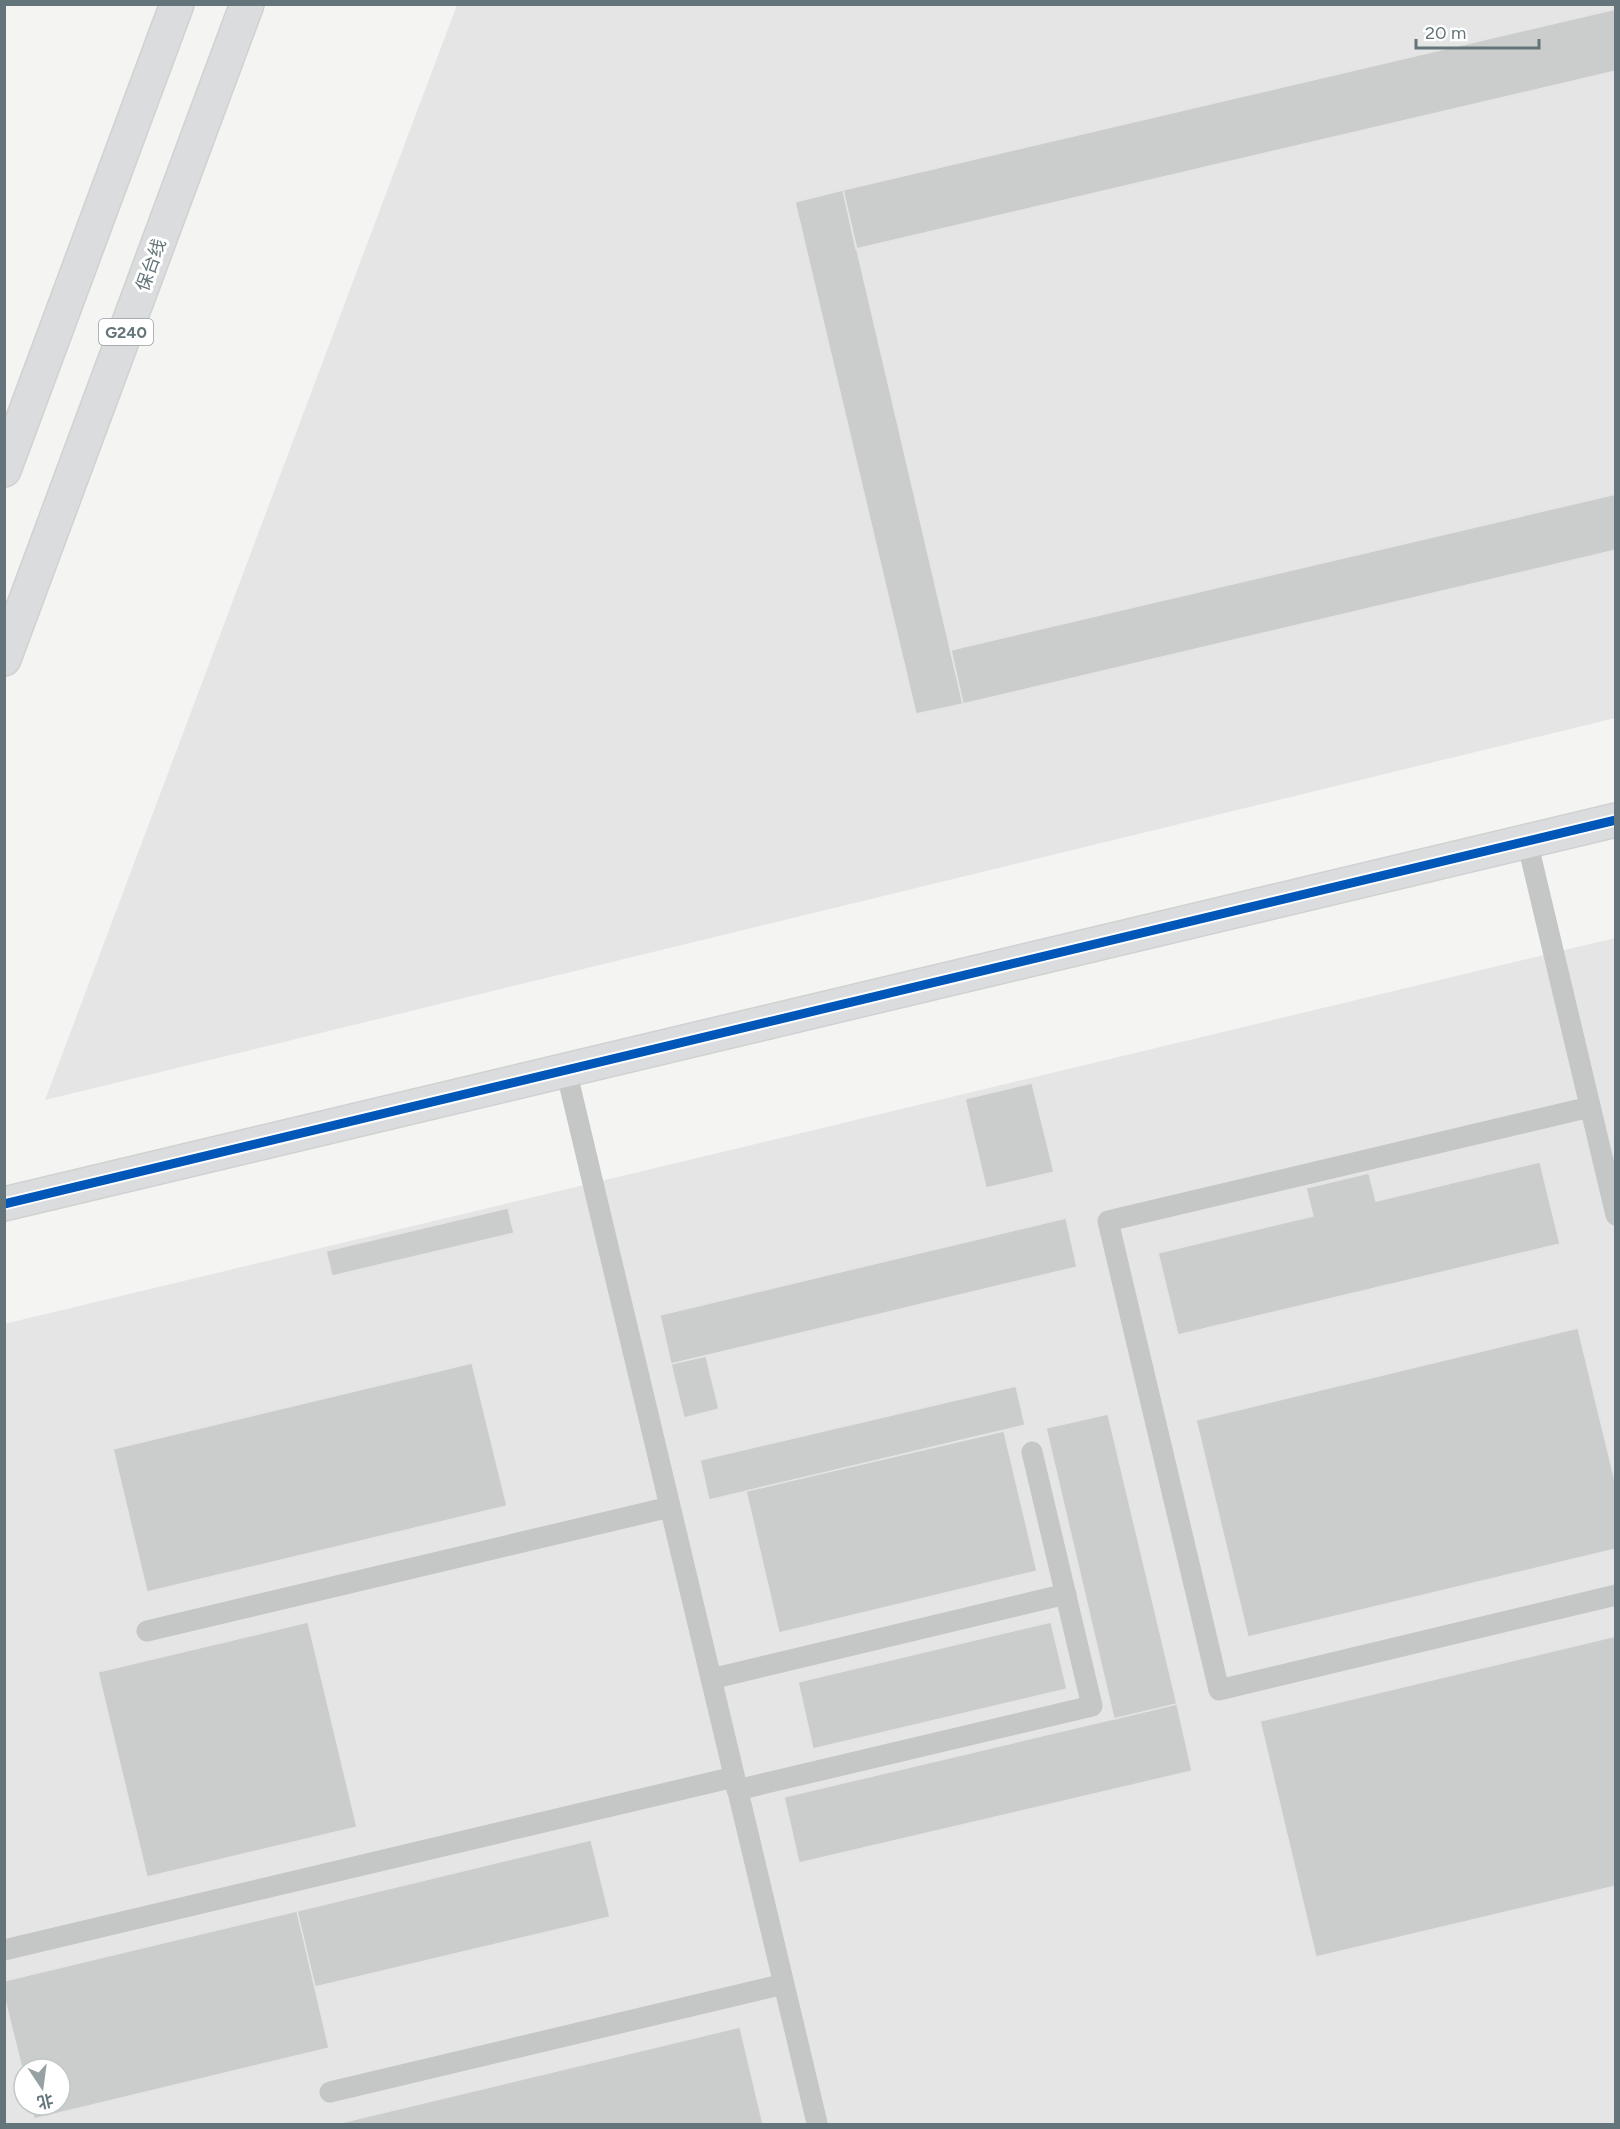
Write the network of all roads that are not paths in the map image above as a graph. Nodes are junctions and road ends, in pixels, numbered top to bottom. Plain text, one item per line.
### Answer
1 (177, 4) edge
2 (247, 4) edge
3 (4, 470) edge
4 (4, 659) edge
5 (1616, 820) edge
6 (1527, 841) junction
7 (566, 1070) junction
8 (1590, 1107) junction
9 (4, 1204) edge
10 (1616, 1215) edge
11 (1032, 1452) dead end
12 (670, 1507) junction
13 (1065, 1594) junction
14 (1616, 1595) edge
15 (147, 1631) dead end
16 (711, 1679) junction
17 (736, 1784) junction
18 (4, 1950) edge
19 (784, 1984) junction
20 (330, 2092) dead end
21 (817, 2123) edge

1 - 3 main road
2 - 4 main road, 保台线 / G240
5 - 6 main road
6 - 7 main road
6 - 8 lane
7 - 9 main road
7 - 12 lane
8 - 10 lane
8 - 14 lane
11 - 13 lane
12 - 15 lane
12 - 16 lane
13 - 16 lane
13 - 17 lane
16 - 17 lane
17 - 18 lane
17 - 19 lane
19 - 20 lane
19 - 21 lane

